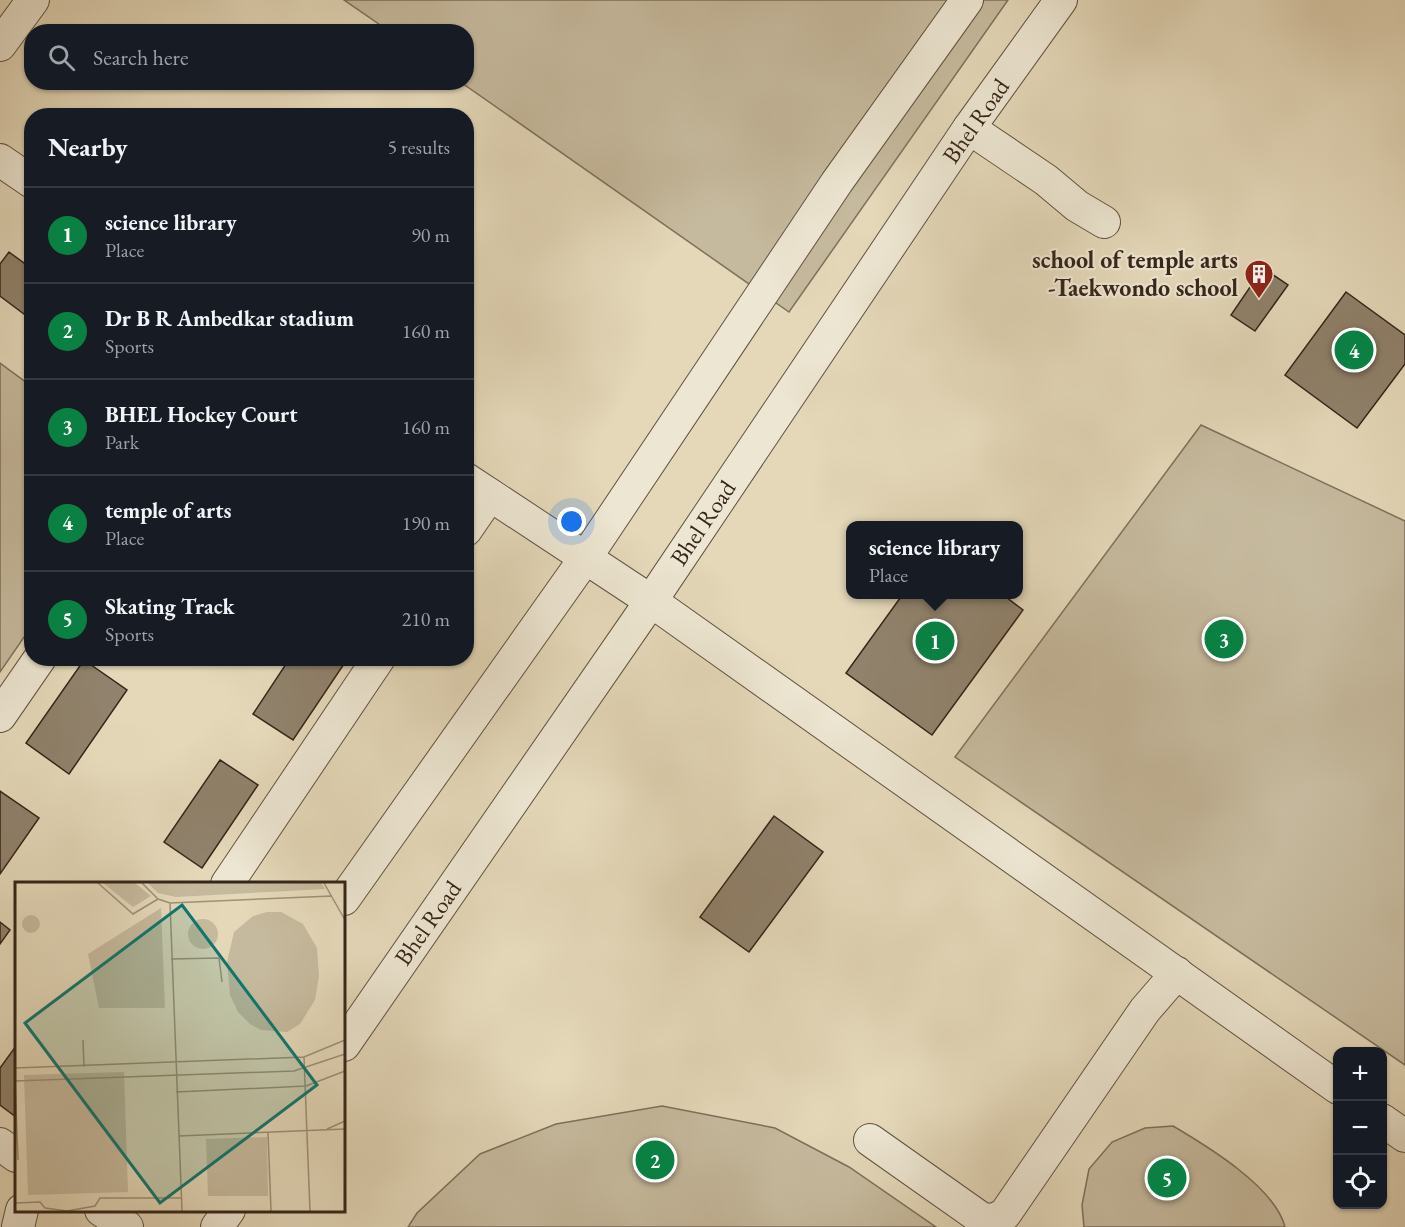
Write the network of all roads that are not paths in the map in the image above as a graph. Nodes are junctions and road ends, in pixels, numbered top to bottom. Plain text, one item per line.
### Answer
1 (33, 0) edge
2 (967, 0) edge
3 (1061, 0) edge
4 (0, 45) edge
5 (969, 128) junction
6 (0, 160) edge
7 (24, 176) edge
8 (1104, 222) dead end
9 (478, 487) edge
10 (586, 557) junction
11 (651, 601) junction
12 (34, 666) edge
13 (374, 666) edge
14 (0, 716) edge
15 (228, 882) edge
16 (345, 898) edge
17 (1177, 973) junction
18 (345, 1044) edge
19 (1333, 1084) edge
20 (1387, 1123) edge
21 (1405, 1136) edge
22 (870, 1140) dead end
23 (0, 1144) edge
24 (15, 1155) edge
25 (22, 1212) edge
26 (228, 1212) edge
27 (18, 1227) edge
28 (217, 1227) edge

1 - 4 street
2 - 10 street
3 - 5 street, Bhel Road
5 - 8 street
5 - 11 street, Bhel Road
6 - 7 street
9 - 10 street
10 - 11 street
10 - 16 street
11 - 17 street
11 - 18 street, Bhel Road
12 - 14 street
13 - 15 street
17 - 19 street
17 - 22 street
20 - 21 street
23 - 24 street
25 - 27 street
26 - 28 street

